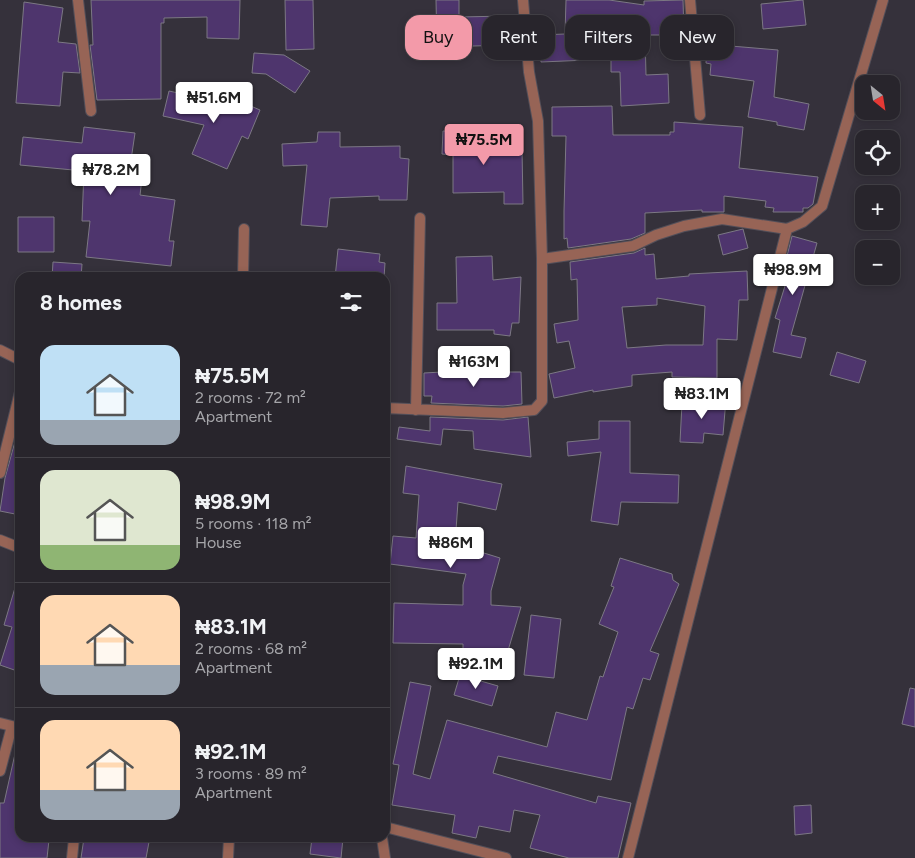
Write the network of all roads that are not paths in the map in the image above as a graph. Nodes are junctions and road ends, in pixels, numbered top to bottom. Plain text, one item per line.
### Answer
1 (78, 0) edge
2 (523, 0) edge
3 (690, 0) edge
4 (883, 0) edge
5 (91, 111) dead end
6 (700, 115) dead end
7 (420, 218) dead end
8 (244, 229) dead end
9 (787, 229) junction
10 (542, 259) junction
11 (243, 272) edge
12 (0, 350) edge
13 (15, 358) edge
14 (390, 408) edge
15 (416, 410) junction
16 (15, 412) edge
17 (0, 472) edge
18 (0, 540) edge
19 (15, 546) edge
20 (0, 723) edge
21 (15, 727) edge
22 (15, 730) edge
23 (0, 771) edge
24 (390, 827) edge
25 (74, 842) edge
26 (229, 842) edge
27 (383, 842) edge
28 (72, 858) edge
29 (228, 858) edge
30 (385, 858) edge
31 (506, 858) edge
32 (628, 858) edge

1 - 5 street
2 - 10 street
3 - 6 street
4 - 9 street
7 - 15 street
8 - 11 street
9 - 10 street
9 - 32 street
10 - 15 street
12 - 13 street
14 - 15 street
16 - 17 street
18 - 19 street
20 - 21 street
22 - 23 street
24 - 31 street
25 - 28 street
26 - 29 street
27 - 30 street

